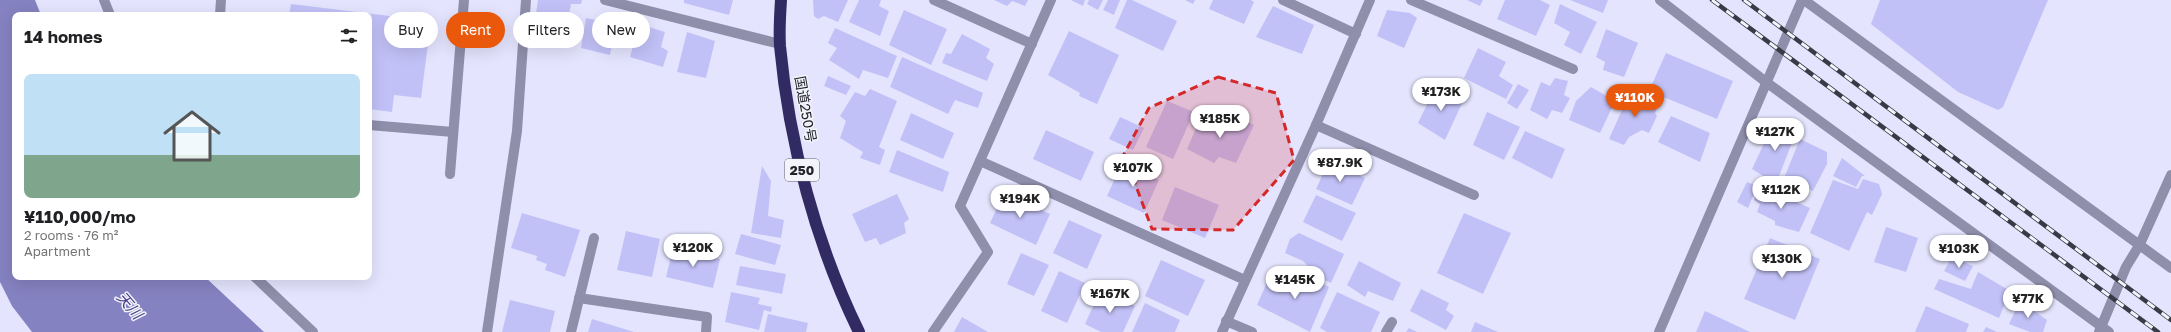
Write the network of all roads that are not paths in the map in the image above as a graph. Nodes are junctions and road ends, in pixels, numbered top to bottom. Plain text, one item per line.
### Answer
1 (104, 0) edge
2 (221, 0) edge
3 (464, 0) edge
4 (526, 0) edge
5 (605, 0) edge
6 (781, 0) edge
7 (934, 0) edge
8 (1051, 0) edge
9 (1283, 0) edge
10 (1370, 0) edge
11 (1411, 0) edge
12 (1660, 0) edge
13 (1803, 0) edge
14 (109, 12) edge
15 (220, 12) edge
16 (1356, 34) junction
17 (780, 44) junction
18 (1032, 44) junction
19 (1573, 69) dead end
20 (1766, 82) junction
21 (372, 125) edge
22 (1316, 125) junction
23 (453, 132) junction
24 (980, 160) junction
25 (450, 174) dead end
26 (2171, 174) edge
27 (1474, 195) dead end
28 (594, 238) dead end
29 (2140, 244) junction
30 (2171, 268) edge
31 (257, 280) edge
32 (1245, 280) junction
33 (579, 298) junction
34 (1226, 320) junction
35 (1392, 322) dead end
36 (2103, 330) edge
37 (313, 332) edge
38 (486, 332) edge
39 (571, 332) edge
40 (706, 332) edge
41 (859, 332) edge
42 (933, 332) edge
43 (1222, 332) edge
44 (1252, 332) edge
45 (1386, 332) edge
46 (1660, 332) edge

1 - 14 street
2 - 15 street
3 - 23 street
4 - 38 street
5 - 17 street
6 - 17 highway, 国道250号 / 250
7 - 18 street
8 - 18 street
9 - 16 street
10 - 16 street
11 - 19 street
12 - 20 street
13 - 20 street
13 - 29 street
16 - 22 street
17 - 41 highway, 国道250号 / 250
18 - 24 street
20 - 36 street
20 - 46 street
21 - 23 street
22 - 27 street
22 - 32 street
23 - 25 street
24 - 32 street
24 - 42 street
26 - 29 street
28 - 33 street
29 - 30 street
29 - 36 street
31 - 37 street
32 - 34 street
33 - 39 street
33 - 40 street
34 - 43 street
34 - 44 street
35 - 45 street

